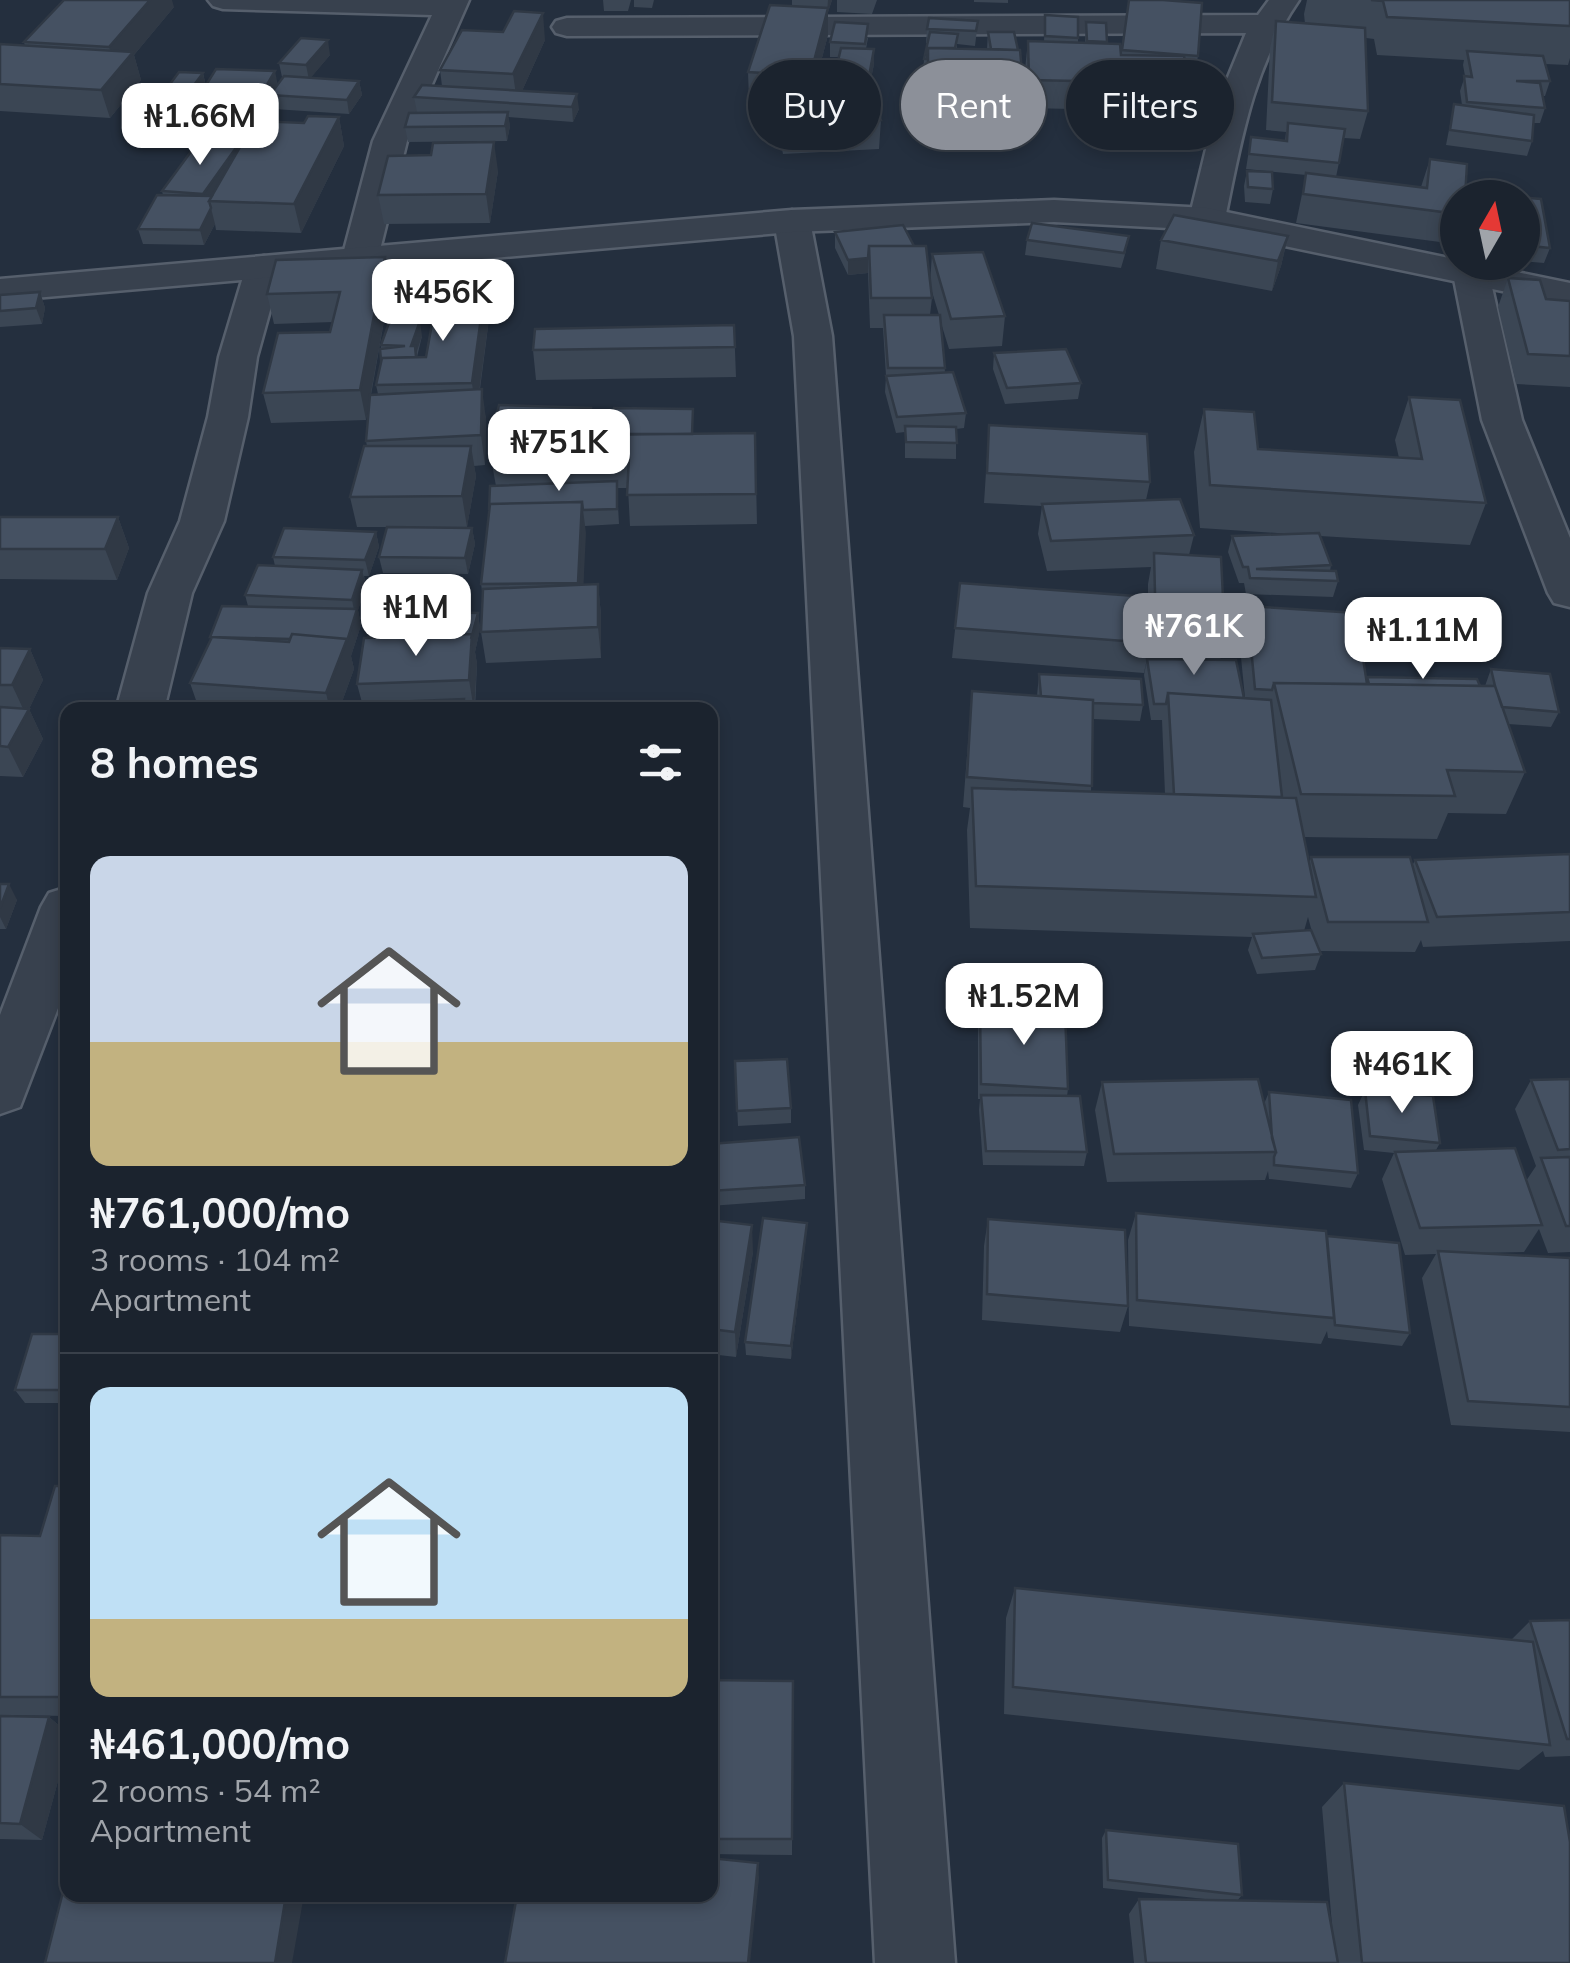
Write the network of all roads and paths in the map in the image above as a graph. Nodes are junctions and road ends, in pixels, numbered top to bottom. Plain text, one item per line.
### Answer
1 (222, 0) edge
2 (452, 3) edge
3 (1274, 12) edge
4 (567, 26) dead end
5 (1207, 219) junction
6 (792, 221) junction
7 (360, 258) junction
8 (264, 267) junction
9 (1440, 268) edge
10 (1472, 280) edge
11 (1501, 280) edge
12 (0, 290) edge
13 (1570, 294) edge
14 (1570, 593) edge
15 (142, 702) edge
16 (60, 928) edge
17 (0, 1090) edge
18 (916, 1963) edge

1 - 2 street
2 - 7 street
3 - 4 street
3 - 5 street
5 - 6 street
5 - 9 street
6 - 7 street
6 - 18 street
7 - 8 street
8 - 12 street
8 - 15 street
10 - 14 street
11 - 13 street
16 - 17 street

